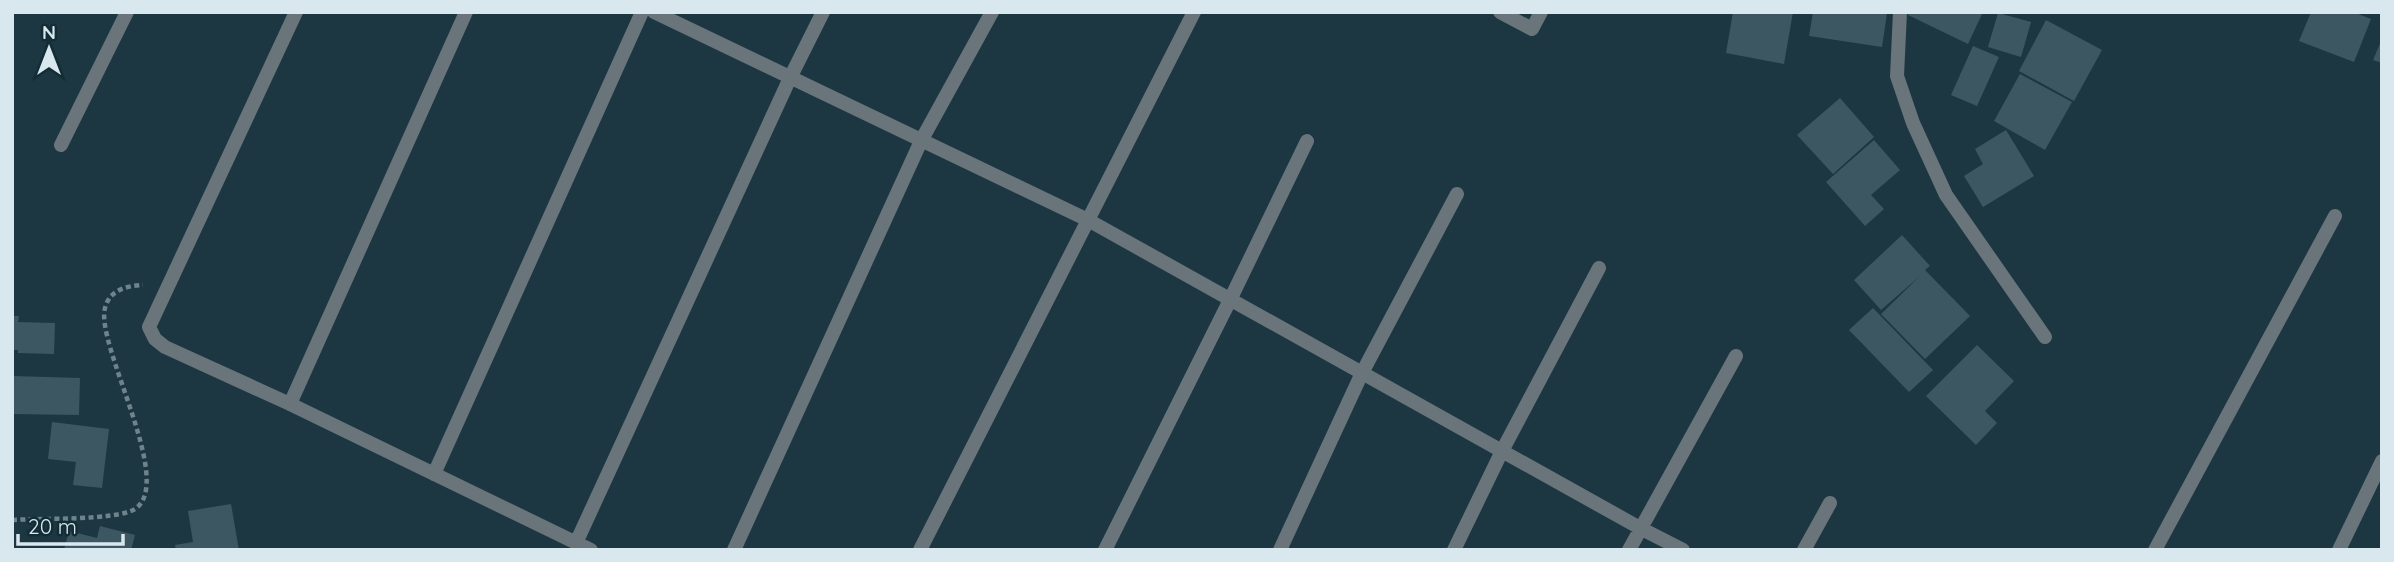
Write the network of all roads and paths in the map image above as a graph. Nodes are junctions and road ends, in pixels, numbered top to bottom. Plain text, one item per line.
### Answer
1 (127, 12) edge
2 (296, 12) edge
3 (466, 12) edge
4 (642, 12) edge
5 (654, 12) edge
6 (823, 12) edge
7 (992, 12) edge
8 (1194, 12) edge
9 (1500, 12) edge
10 (1541, 12) edge
11 (1900, 12) edge
12 (790, 78) junction
13 (921, 141) junction
14 (1307, 141) dead end
15 (61, 145) dead end
16 (1457, 194) dead end
17 (2335, 216) dead end
18 (1088, 220) junction
19 (1599, 268) dead end
20 (169, 286) junction
21 (1230, 300) junction
22 (2045, 337) dead end
23 (1736, 356) dead end
24 (1362, 373) junction
25 (290, 404) junction
26 (1502, 451) junction
27 (2382, 461) edge
28 (434, 474) junction
29 (1830, 503) dead end
30 (12, 520) edge
31 (1640, 528) junction
32 (576, 543) junction
33 (591, 550) edge
34 (734, 550) edge
35 (920, 550) edge
36 (1105, 550) edge
37 (1280, 550) edge
38 (1454, 550) edge
39 (1629, 550) edge
40 (1683, 550) edge
41 (1804, 550) edge
42 (2155, 550) edge
43 (2339, 550) edge

1 - 15 street
2 - 20 street
3 - 25 street
4 - 28 street
5 - 12 street
6 - 12 street
7 - 13 street
8 - 18 street
9 - 10 street
11 - 22 street
12 - 13 street
12 - 32 street
13 - 18 street
13 - 34 street
14 - 21 street
16 - 24 street
17 - 42 street
18 - 21 street
18 - 35 street
19 - 26 street
20 - 25 street
20 - 30 path
21 - 24 street
21 - 36 street
23 - 31 street
24 - 26 street
24 - 37 street
25 - 28 street
26 - 31 street
26 - 38 street
27 - 43 street
28 - 32 street
29 - 41 street
31 - 39 street
31 - 40 street
32 - 33 street

